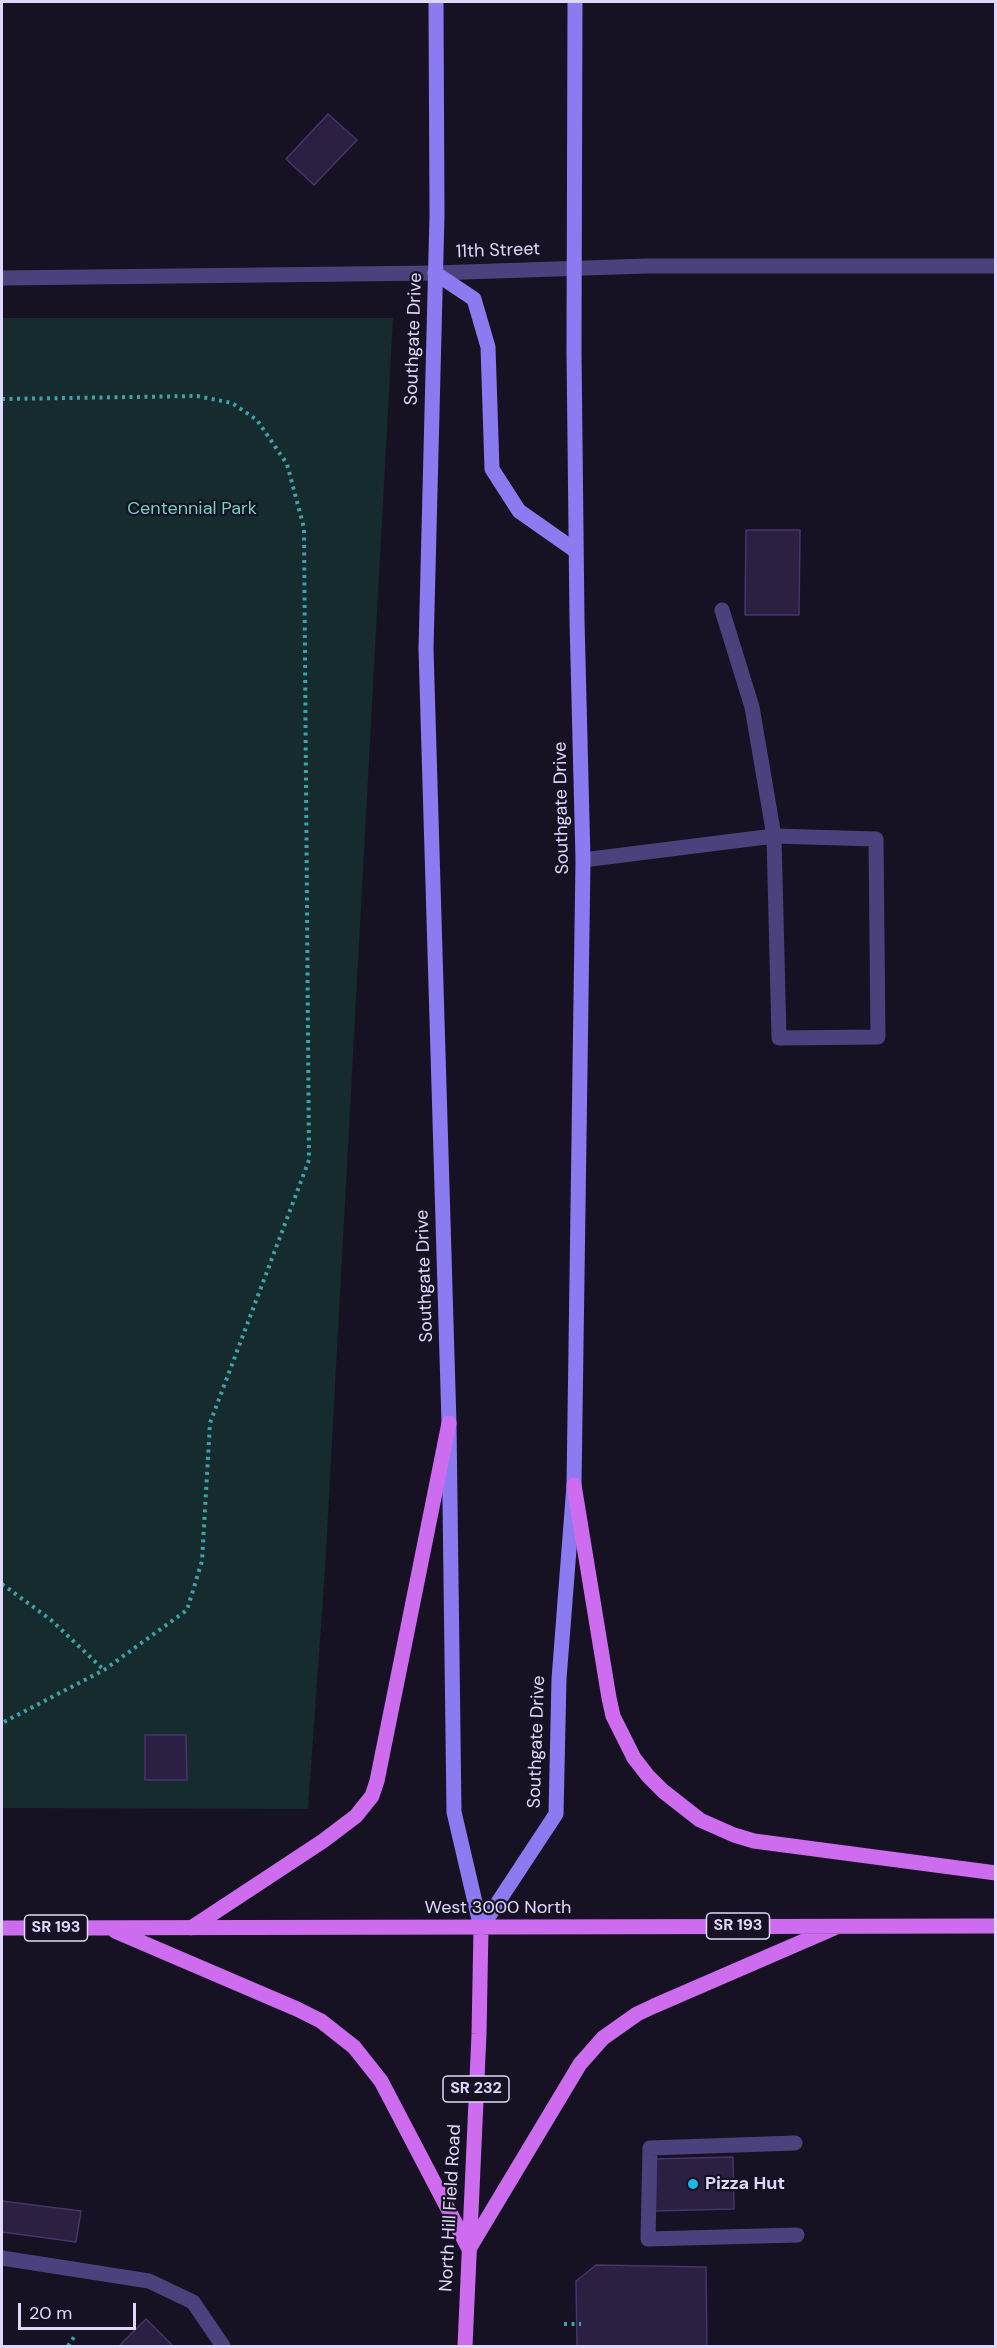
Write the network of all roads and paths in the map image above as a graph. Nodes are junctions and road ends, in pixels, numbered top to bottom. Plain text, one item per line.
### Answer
1 (436, 2) edge
2 (576, 2) edge
3 (996, 266) edge
4 (576, 268) junction
5 (435, 273) junction
6 (2, 278) edge
7 (2, 399) edge
8 (576, 551) junction
9 (722, 610) dead end
10 (774, 836) junction
11 (583, 860) junction
12 (449, 1423) junction
13 (574, 1485) junction
14 (2, 1584) edge
15 (104, 1670) junction
16 (2, 1723) edge
17 (996, 1873) edge
18 (840, 1926) junction
19 (996, 1926) edge
20 (2, 1928) edge
21 (191, 1928) junction
22 (481, 1928) junction
23 (110, 1929) junction
24 (795, 2143) dead end
25 (797, 2235) dead end
26 (469, 2249) junction
27 (2, 2258) edge
28 (581, 2324) dead end
29 (564, 2325) dead end
30 (76, 2334) dead end
31 (68, 2346) edge
32 (223, 2346) edge
33 (465, 2346) edge

1 - 5 main road, Southgate Drive
2 - 4 main road, Southgate Drive
3 - 4 lane, 11th Street
4 - 5 lane, 11th Street
4 - 8 main road, Southgate Drive
5 - 6 lane, 11th Street
5 - 8 main road
5 - 12 main road, Southgate Drive / SR 232
7 - 15 path
8 - 11 main road, Southgate Drive
9 - 10 lane
10 - 10 lane
10 - 11 lane
11 - 13 main road, Southgate Drive
12 - 21 main road
12 - 22 main road, Southgate Drive / SR 232
13 - 17 main road
13 - 22 main road, Southgate Drive
14 - 15 path
15 - 16 path
18 - 19 main road, West 3000 North / SR 193
18 - 22 main road, West 3000 North / SR 193
18 - 26 main road
20 - 23 main road, West 3000 North / SR 193
21 - 22 main road, West 3000 North / SR 193
21 - 23 main road, West 3000 North / SR 193
22 - 26 main road, North Hill Field Road / SR 232
23 - 26 main road
24 - 25 lane
26 - 33 main road, North Hill Field Road / SR 232
27 - 32 lane
28 - 29 path
30 - 31 path

